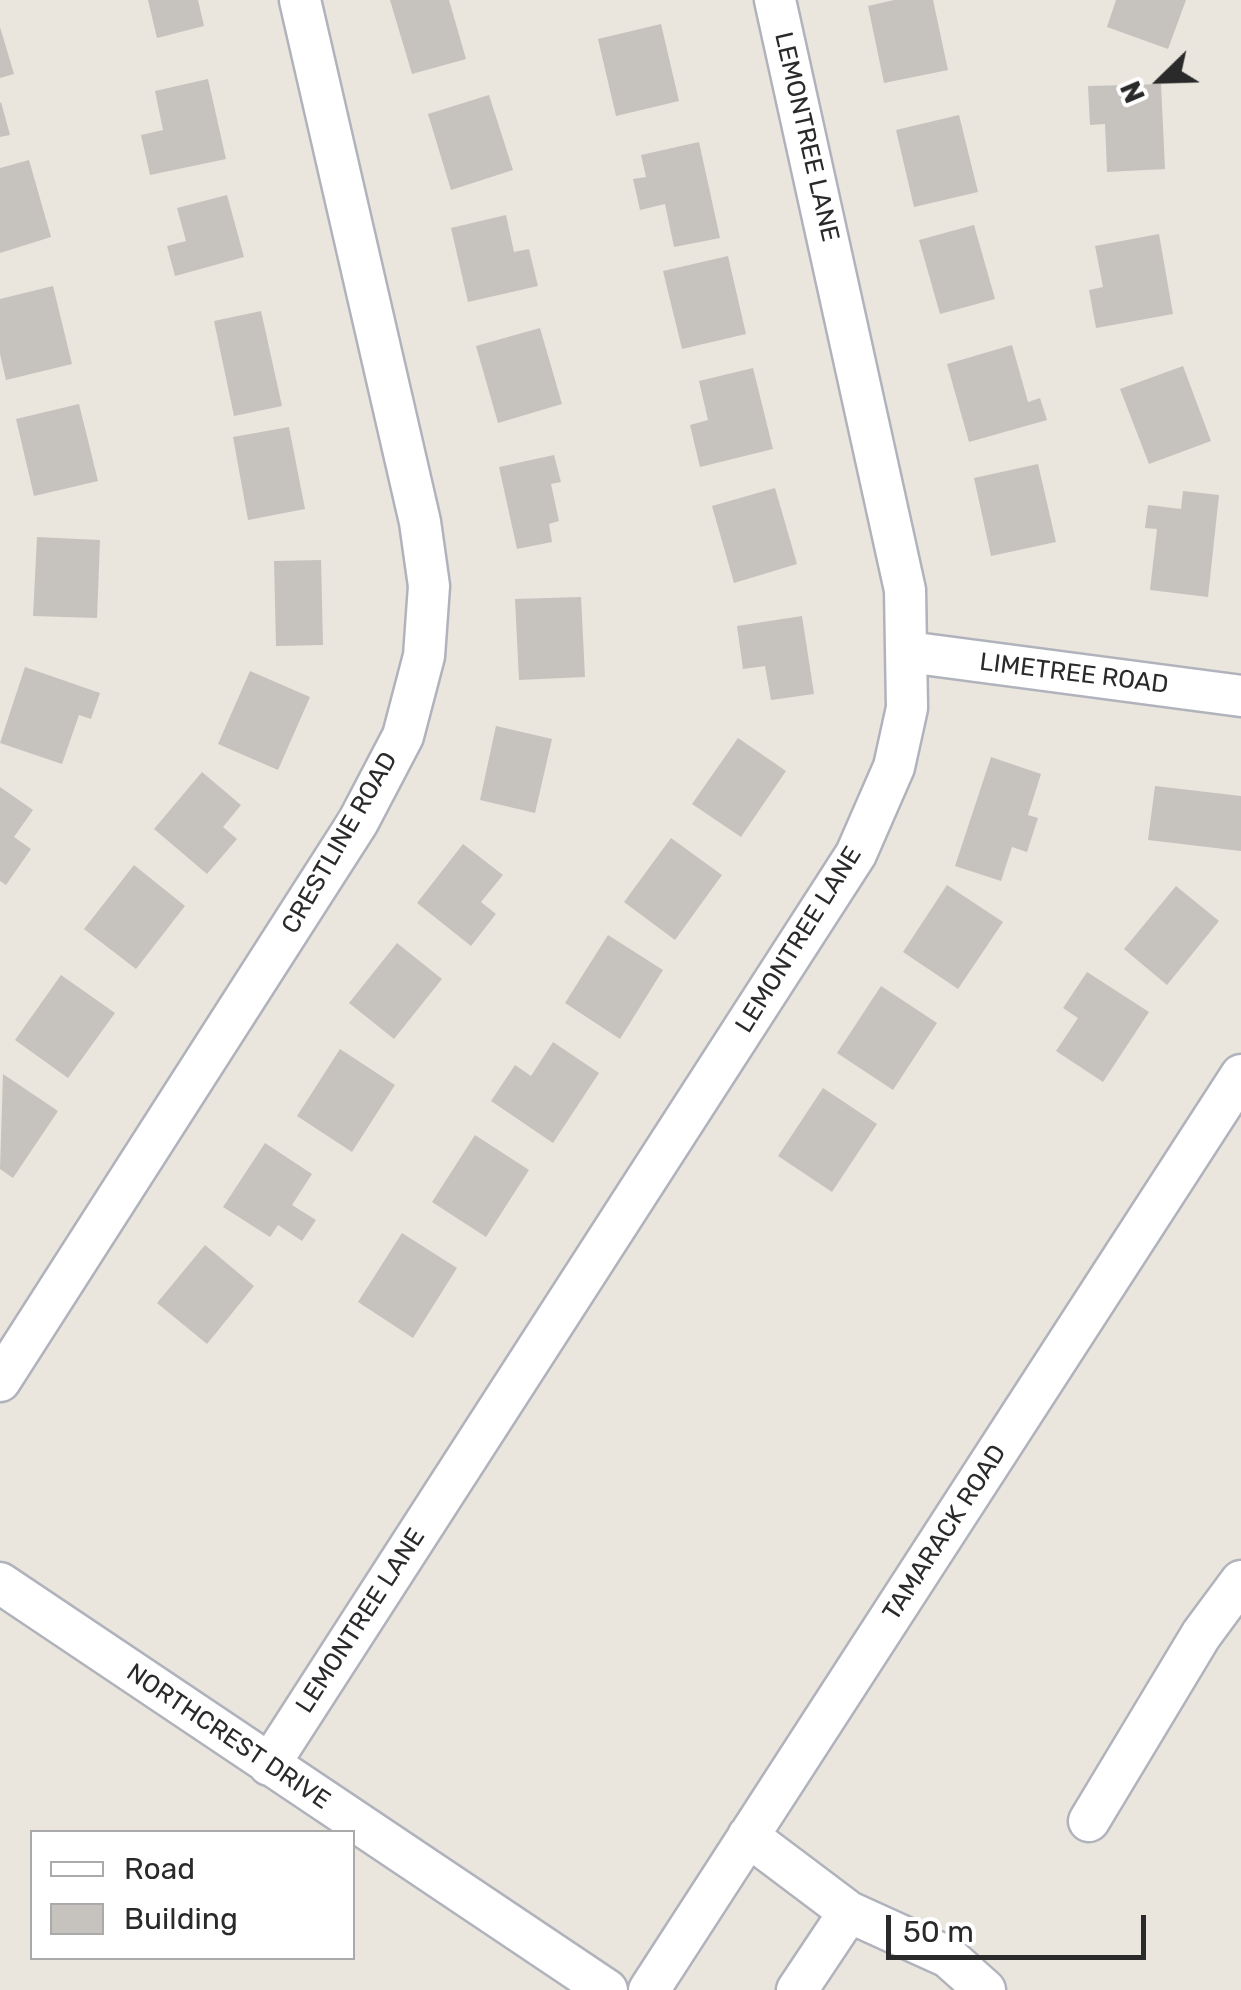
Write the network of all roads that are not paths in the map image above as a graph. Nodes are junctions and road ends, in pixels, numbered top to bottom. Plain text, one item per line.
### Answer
1 (300, 0) edge
2 (775, 0) edge
3 (908, 652) junction
4 (1241, 696) edge
5 (1241, 1075) edge
6 (0, 1381) edge
7 (1241, 1581) edge
8 (0, 1583) edge
9 (269, 1765) junction
10 (1089, 1821) dead end
11 (748, 1836) junction
12 (849, 1912) junction
13 (607, 1990) edge
14 (649, 1990) edge
15 (796, 1990) edge
16 (985, 1990) edge

1 - 6 street, CRESTLINE ROAD
2 - 3 street, LEMONTREE LANE
3 - 4 street, LIMETREE ROAD
3 - 9 street, LEMONTREE LANE
5 - 11 street, TAMARACK ROAD
7 - 10 street
8 - 9 street, NORTHCREST DRIVE
9 - 13 street, NORTHCREST DRIVE
11 - 12 street
11 - 14 street, TAMARACK ROAD
12 - 15 street
12 - 16 street

